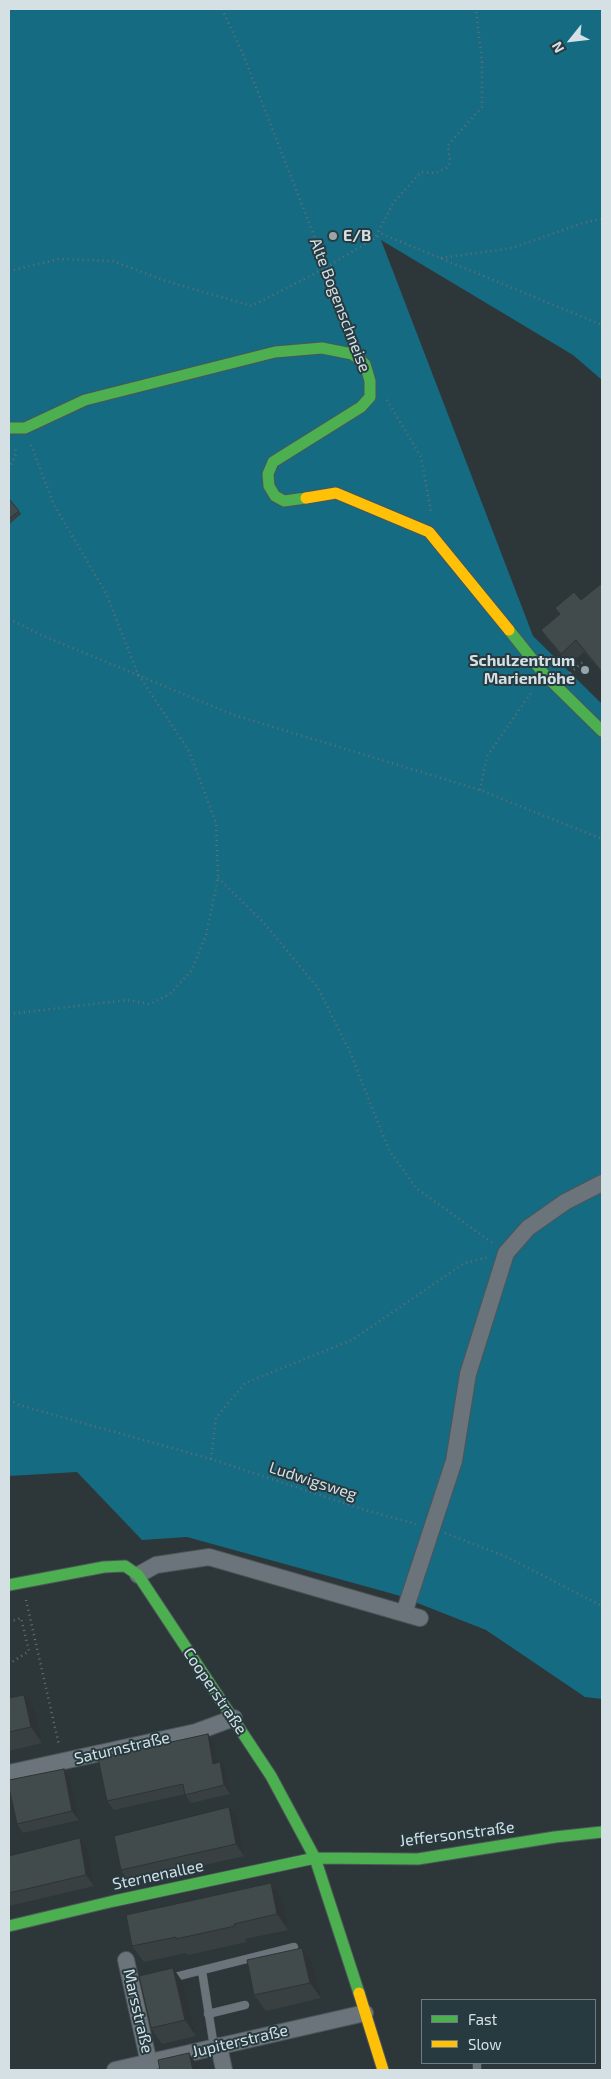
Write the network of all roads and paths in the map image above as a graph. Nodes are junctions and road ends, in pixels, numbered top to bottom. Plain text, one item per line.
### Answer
1 (222, 9) edge
2 (476, 9) edge
3 (602, 219) edge
4 (375, 237) junction
5 (439, 258) junction
6 (325, 268) junction
7 (9, 271) edge
8 (602, 325) edge
9 (354, 338) dead end
10 (386, 398) dead end
11 (15, 428) edge
12 (9, 469) edge
13 (428, 532) junction
14 (9, 619) edge
15 (138, 674) junction
16 (544, 674) junction
17 (602, 731) edge
18 (480, 790) junction
19 (602, 838) edge
20 (218, 878) junction
21 (9, 1014) edge
22 (602, 1184) edge
23 (506, 1253) junction
24 (9, 1400) edge
25 (211, 1458) junction
26 (431, 1528) junction
27 (138, 1575) junction
28 (23, 1583) junction
29 (9, 1585) edge
30 (602, 1606) edge
31 (404, 1613) junction
32 (420, 1618) dead end
33 (9, 1622) edge
34 (9, 1664) edge
35 (234, 1718) junction
36 (63, 1762) junction
37 (9, 1773) edge
38 (602, 1832) edge
39 (315, 1858) junction
40 (9, 1926) edge
41 (294, 1947) dead end
42 (126, 1960) dead end
43 (202, 1971) junction
44 (158, 1980) edge
45 (245, 2005) dead end
46 (365, 2013) junction
47 (208, 2014) junction
48 (216, 2047) junction
49 (149, 2062) junction
50 (115, 2070) edge
51 (224, 2070) edge
52 (382, 2070) edge

1 - 6 path, Alte Bogenschneise
2 - 4 path
3 - 5 path
4 - 5 path
4 - 6 path
5 - 8 path
6 - 7 path
6 - 9 path, Alte Bogenschneise
10 - 13 path
11 - 12 path
11 - 13 street, Alte Bogenschneise
11 - 15 path
13 - 16 street, Alte Bogenschneise
14 - 15 path
15 - 18 path
15 - 20 path
16 - 17 street, Alte Bogenschneise
16 - 18 path
18 - 19 path
20 - 21 path
20 - 23 path
22 - 23 street
23 - 25 path
23 - 26 street
24 - 25 path, Ludwigsweg
25 - 26 path, Ludwigsweg
26 - 30 path, Ludwigsweg
26 - 31 street
27 - 28 street
27 - 31 street
27 - 35 street, Cooperstraße
28 - 29 street
28 - 36 path
31 - 32 street
33 - 34 path
35 - 36 street, Saturnstraße
35 - 39 street, Cooperstraße
36 - 37 street, Saturnstraße
38 - 39 street, Jeffersonstraße
39 - 40 street, Sternenallee
39 - 46 street, Cooperstraße
41 - 43 lane
42 - 49 street, Marsstraße
43 - 44 lane
43 - 47 lane
45 - 47 lane
46 - 48 street, Jupiterstraße
46 - 52 street, Cooperstraße
47 - 48 lane
48 - 49 street, Jupiterstraße
48 - 51 street
49 - 50 street, Jupiterstraße

